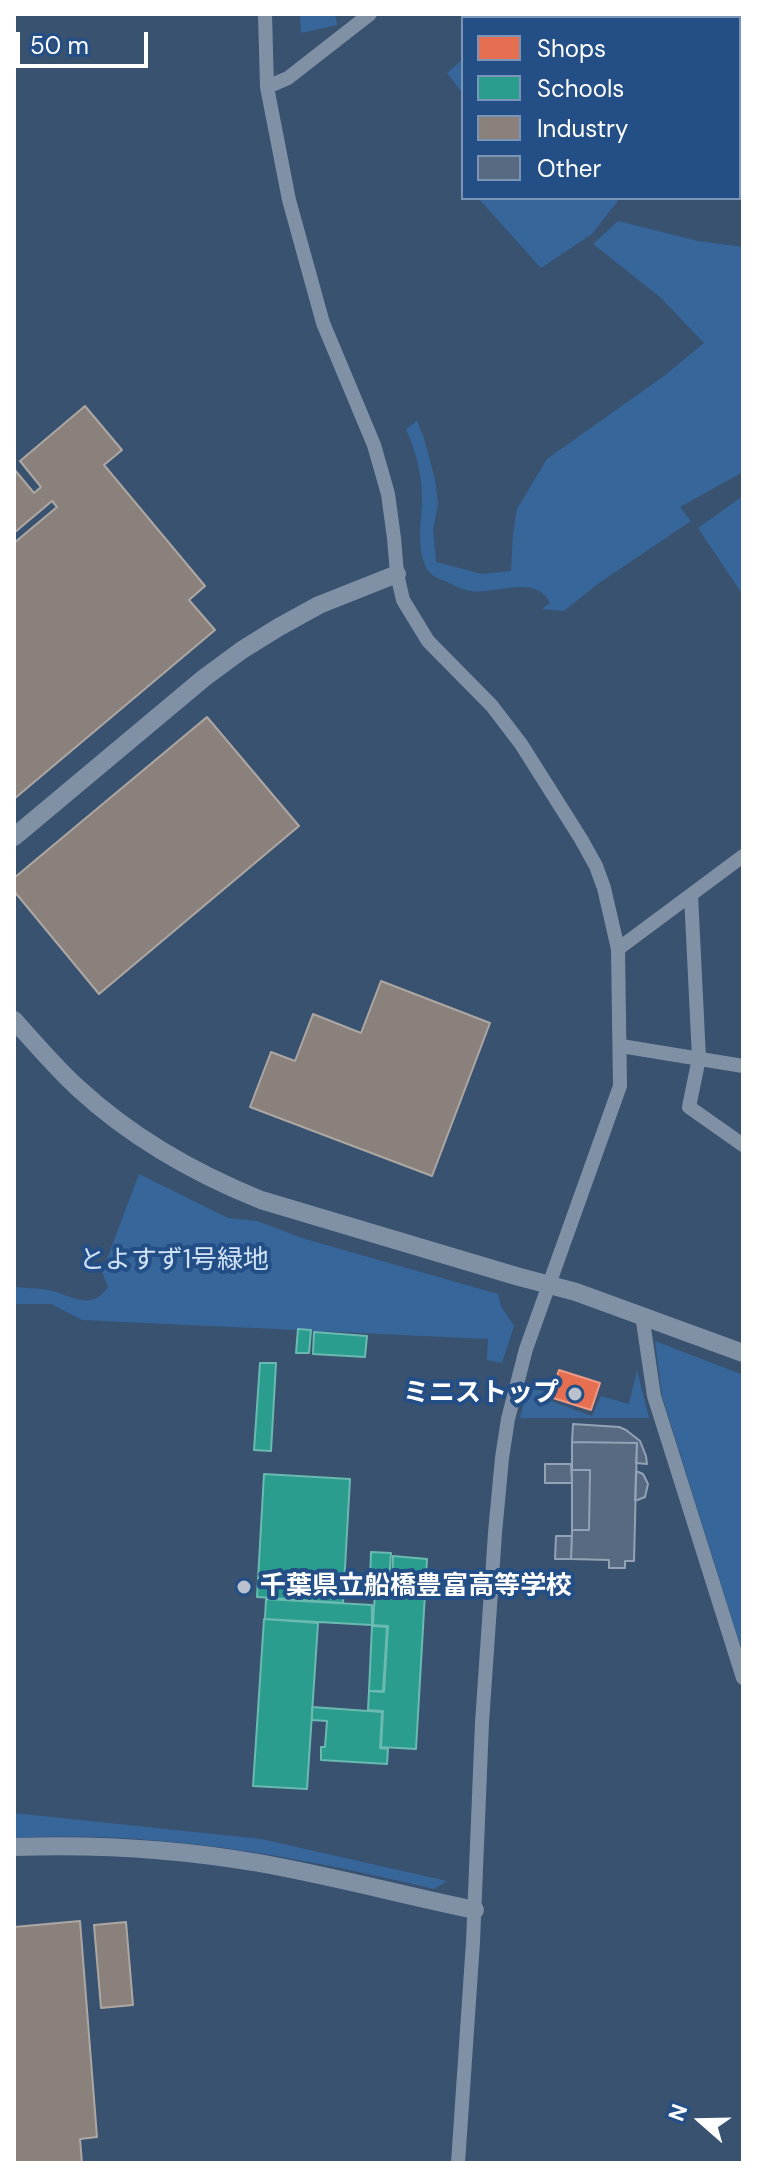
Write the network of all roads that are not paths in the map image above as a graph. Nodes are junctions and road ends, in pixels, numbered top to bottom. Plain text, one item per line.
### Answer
1 (265, 14) edge
2 (370, 14) edge
3 (267, 87) junction
4 (397, 574) junction
5 (14, 837) edge
6 (743, 856) edge
7 (691, 895) junction
8 (618, 949) junction
9 (14, 1020) edge
10 (621, 1046) junction
11 (699, 1058) junction
12 (743, 1066) edge
13 (743, 1145) edge
14 (549, 1285) junction
15 (642, 1315) junction
16 (743, 1353) edge
17 (743, 1678) edge
18 (14, 1847) edge
19 (475, 1910) junction
20 (458, 2163) edge

1 - 3 street
2 - 3 street
3 - 4 street
4 - 5 street
4 - 8 street
6 - 7 street
7 - 8 street
7 - 11 street
8 - 10 street
9 - 14 street
10 - 11 street
10 - 14 street
11 - 12 street
11 - 13 street
14 - 15 street
14 - 19 street
15 - 16 street
15 - 17 street
18 - 19 street
19 - 20 street

